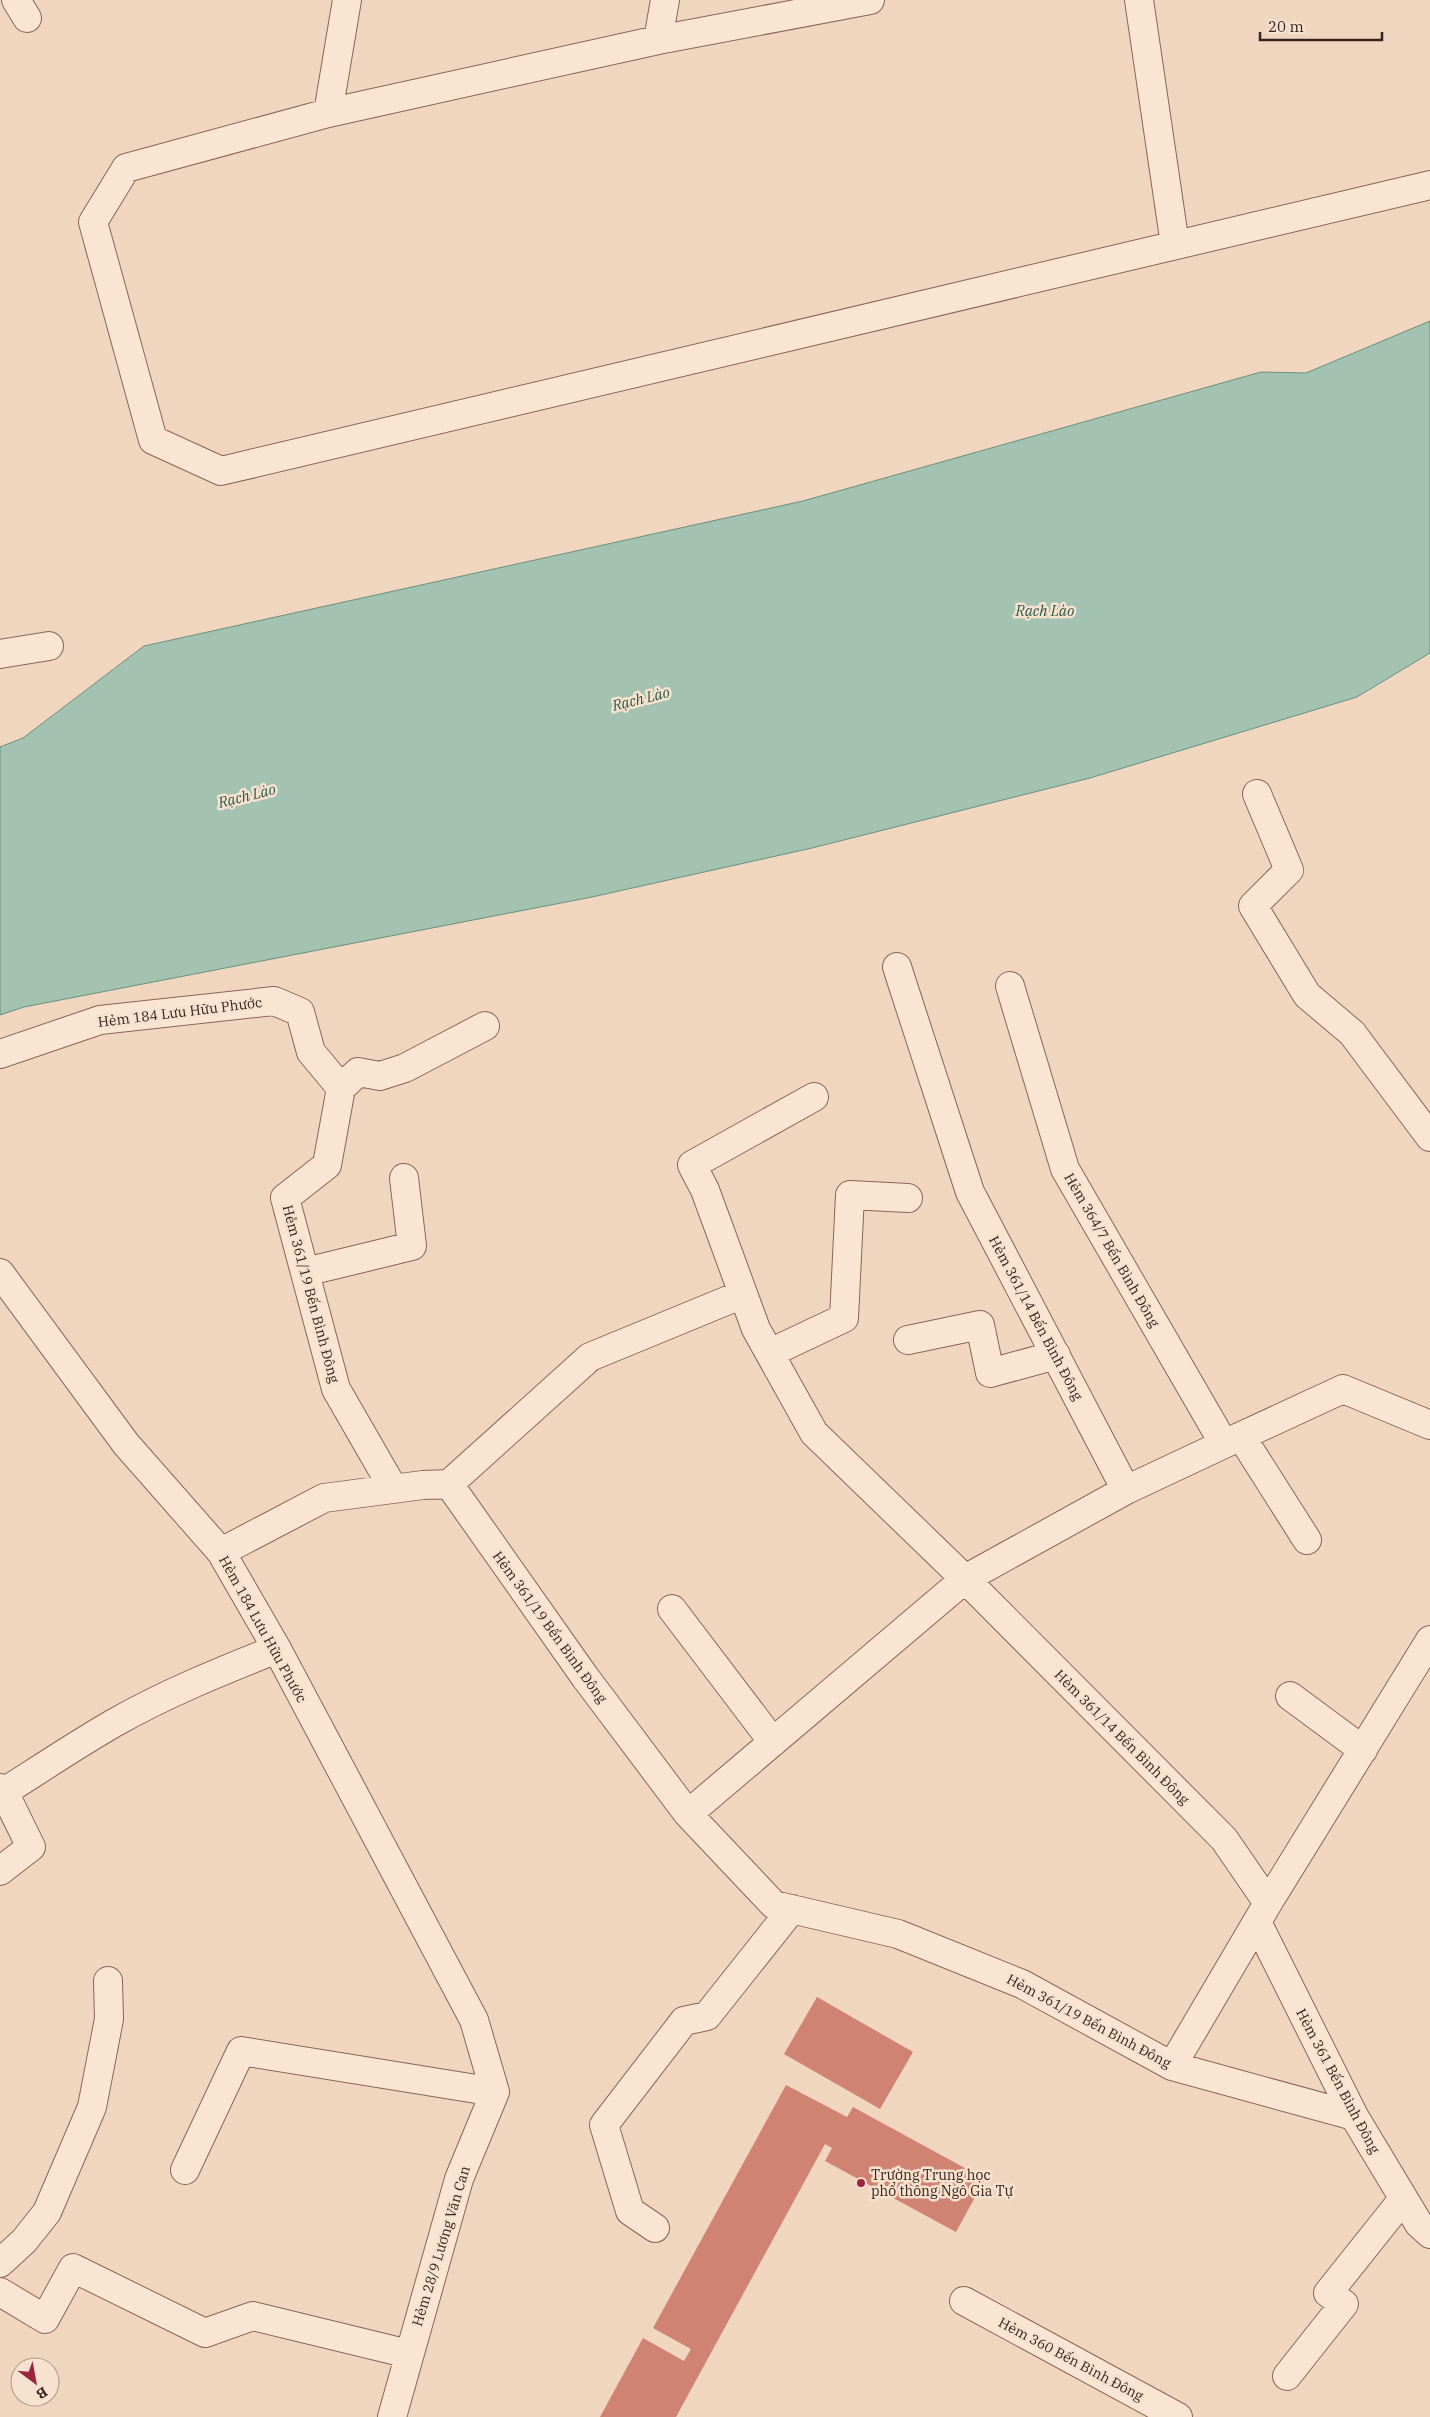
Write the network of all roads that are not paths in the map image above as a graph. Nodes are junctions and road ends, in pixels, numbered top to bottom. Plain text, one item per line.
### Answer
1 (347, 0) edge
2 (665, 0) edge
3 (870, 0) edge
4 (1139, 0) edge
5 (658, 40) junction
6 (328, 113) junction
7 (1430, 184) edge
8 (1175, 245) junction
9 (49, 646) dead end
10 (0, 654) edge
11 (1257, 794) dead end
12 (897, 967) dead end
13 (1010, 986) dead end
14 (485, 1026) dead end
15 (0, 1054) edge
16 (341, 1088) junction
17 (814, 1097) dead end
18 (1430, 1137) edge
19 (404, 1178) dead end
20 (908, 1198) dead end
21 (305, 1272) junction
22 (0, 1273) edge
23 (743, 1294) junction
24 (908, 1340) dead end
25 (770, 1353) junction
26 (1056, 1355) junction
27 (1430, 1425) edge
28 (1233, 1440) junction
29 (449, 1484) junction
30 (393, 1488) junction
31 (1126, 1490) junction
32 (1307, 1540) dead end
33 (221, 1552) junction
34 (965, 1579) junction
35 (672, 1609) dead end
36 (1430, 1640) edge
37 (277, 1649) junction
38 (1290, 1696) dead end
39 (773, 1742) junction
40 (1363, 1750) junction
41 (2, 1790) edge
42 (688, 1814) junction
43 (0, 1871) edge
44 (792, 1909) junction
45 (1263, 1913) junction
46 (108, 1981) dead end
47 (1172, 2066) junction
48 (495, 2092) junction
49 (1354, 2116) junction
50 (185, 2170) dead end
51 (1403, 2199) junction
52 (655, 2228) dead end
53 (1430, 2234) edge
54 (0, 2263) edge
55 (0, 2292) edge
56 (964, 2301) dead end
57 (409, 2354) junction
58 (1287, 2376) dead end
59 (392, 2417) edge
60 (1178, 2417) edge

1 - 6 street
2 - 5 street
3 - 5 street
4 - 8 street
5 - 6 street
6 - 8 street
7 - 8 street
9 - 10 street
11 - 18 street
12 - 26 street, Hẻm 361/14 Bến Bình Đông
13 - 28 street, Hẻm 364/7 Bến Bình Đông
14 - 16 street
15 - 16 street, Hẻm 184 Lưu Hữu Phước
16 - 21 street, Hẻm 361/19 Bến Bình Đông
17 - 23 street, Hẻm 361/14 Bến Bình Đông
19 - 21 street
20 - 25 street
21 - 30 street, Hẻm 361/19 Bến Bình Đông
22 - 33 street, Hẻm 184 Lưu Hữu Phước
23 - 25 street, Hẻm 361/14 Bến Bình Đông
23 - 29 street
24 - 26 street
25 - 34 street, Hẻm 361/14 Bến Bình Đông
26 - 31 street, Hẻm 361/14 Bến Bình Đông
27 - 28 street
28 - 31 street
28 - 32 street, Hẻm 364/7 Bến Bình Đông
29 - 30 street
29 - 42 street, Hẻm 361/19 Bến Bình Đông
30 - 33 street
31 - 34 street
33 - 37 street, Hẻm 184 Lưu Hữu Phước
34 - 39 street
34 - 45 street, Hẻm 361/14 Bến Bình Đông
35 - 39 street
36 - 40 street
37 - 41 street
37 - 48 street, Hẻm 184 Lưu Hữu Phước
38 - 40 street
39 - 42 street
40 - 45 street
41 - 43 street
42 - 44 street, Hẻm 361/19 Bến Bình Đông
44 - 47 street, Hẻm 361/19 Bến Bình Đông
44 - 52 street
45 - 47 street
45 - 49 street, Hẻm 361 Bến Bình Đông
46 - 54 street
47 - 49 street, Hẻm 361/19 Bến Bình Đông
48 - 50 street
48 - 57 street, Hẻm 28/9 Lương Văn Can
49 - 51 street, Hẻm 361 Bến Bình Đông
51 - 53 street, Hẻm 361 Bến Bình Đông
51 - 58 street
55 - 57 street
56 - 60 street, Hẻm 360 Bến Bình Đông
57 - 59 street, Hẻm 28/9 Lương Văn Can

